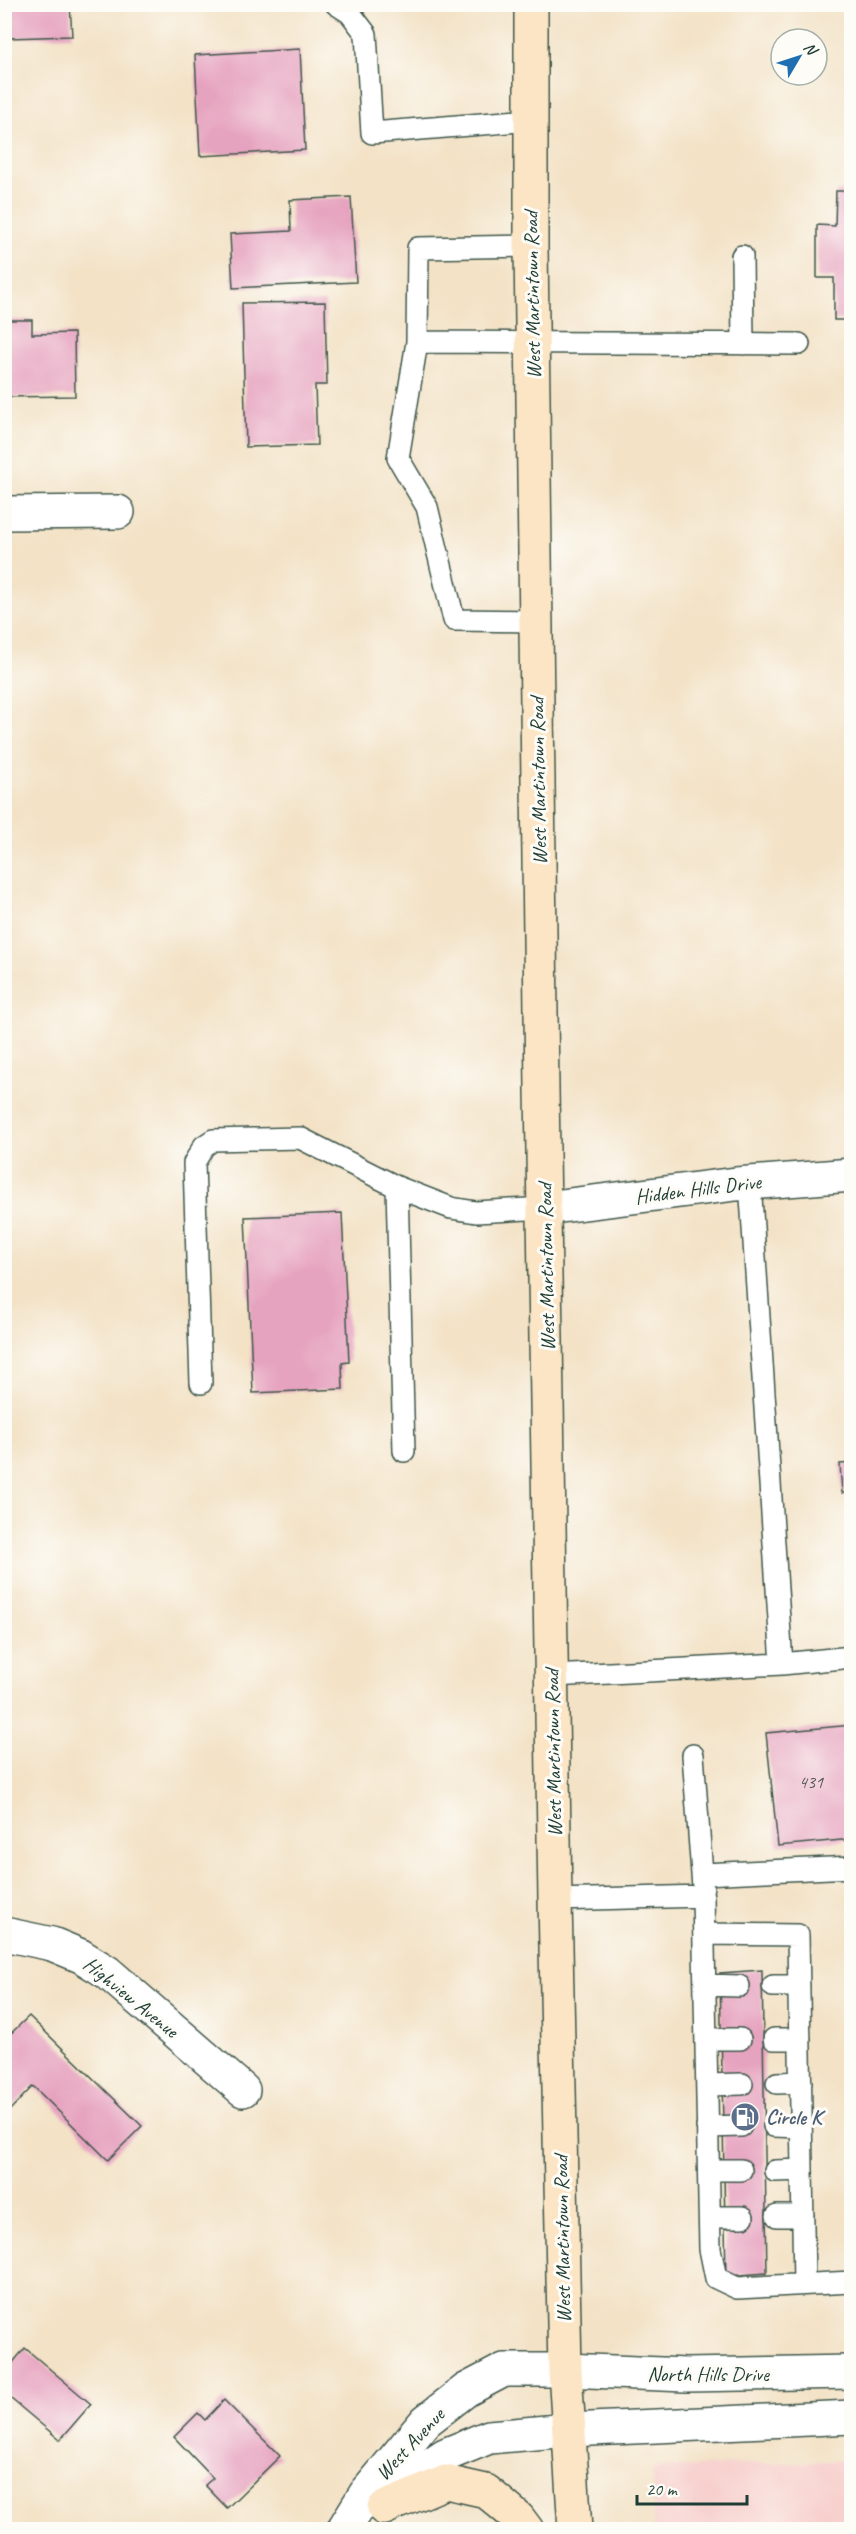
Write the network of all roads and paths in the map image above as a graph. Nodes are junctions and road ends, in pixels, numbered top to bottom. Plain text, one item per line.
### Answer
1 (336, 4) edge
2 (531, 4) edge
3 (531, 120) junction
4 (531, 246) junction
5 (742, 256) dead end
6 (417, 342) junction
7 (532, 343) junction
8 (743, 344) junction
9 (799, 344) dead end
10 (118, 512) dead end
11 (4, 513) edge
12 (536, 621) junction
13 (852, 1175) edge
14 (750, 1182) junction
15 (398, 1187) junction
16 (545, 1208) junction
17 (201, 1383) dead end
18 (404, 1451) dead end
19 (852, 1657) edge
20 (782, 1664) junction
21 (553, 1676) junction
22 (693, 1755) dead end
23 (852, 1867) edge
24 (703, 1874) junction
25 (703, 1896) junction
26 (555, 1900) junction
27 (4, 1934) edge
28 (704, 1934) junction
29 (705, 1985) junction
30 (739, 1986) dead end
31 (774, 1986) dead end
32 (799, 1986) junction
33 (706, 2039) junction
34 (740, 2039) dead end
35 (774, 2039) dead end
36 (800, 2039) junction
37 (801, 2082) junction
38 (777, 2083) dead end
39 (742, 2084) dead end
40 (707, 2085) junction
41 (243, 2090) dead end
42 (741, 2126) dead end
43 (774, 2126) dead end
44 (707, 2127) junction
45 (800, 2127) junction
46 (709, 2170) junction
47 (741, 2170) dead end
48 (802, 2170) junction
49 (775, 2171) dead end
50 (777, 2216) dead end
51 (803, 2216) junction
52 (710, 2217) junction
53 (743, 2217) dead end
54 (852, 2282) edge
55 (804, 2284) junction
56 (564, 2370) junction
57 (852, 2372) edge
58 (852, 2417) edge
59 (569, 2430) junction
60 (373, 2519) edge
61 (343, 2529) edge
62 (527, 2529) edge
63 (575, 2529) edge

1 - 3 lane
2 - 3 main road, West Martintown Road
3 - 4 main road, West Martintown Road
4 - 6 lane
4 - 7 main road, West Martintown Road
5 - 8 lane
6 - 7 lane
6 - 12 lane
7 - 8 lane
7 - 12 main road, West Martintown Road
8 - 9 lane
10 - 11 street
12 - 16 main road, West Martintown Road
13 - 14 street, Hidden Hills Drive
14 - 16 street, Hidden Hills Drive
14 - 20 lane
15 - 16 lane
15 - 17 lane
15 - 18 lane
16 - 21 main road, West Martintown Road
19 - 20 lane
20 - 21 lane
21 - 26 main road, West Martintown Road
22 - 24 lane
23 - 24 lane
24 - 25 lane
25 - 26 lane
25 - 28 lane
26 - 56 main road, West Martintown Road
27 - 41 street, Highview Avenue
28 - 29 lane
28 - 32 lane
29 - 30 lane
29 - 33 lane
31 - 32 lane
32 - 36 lane
33 - 34 lane
33 - 40 lane
35 - 36 lane
36 - 37 lane
37 - 38 lane
37 - 45 lane
39 - 40 lane
40 - 44 lane
42 - 44 lane
43 - 45 lane
44 - 46 lane
45 - 48 lane
46 - 47 lane
46 - 52 lane
48 - 49 lane
48 - 51 lane
50 - 51 lane
51 - 55 lane
52 - 53 lane
52 - 55 lane
54 - 55 lane
56 - 57 street, North Hills Drive
56 - 59 main road, West Martintown Road
56 - 61 street, West Avenue
58 - 59 street
59 - 60 street, West Avenue
59 - 63 main road, West Martintown Road
60 - 62 main road

